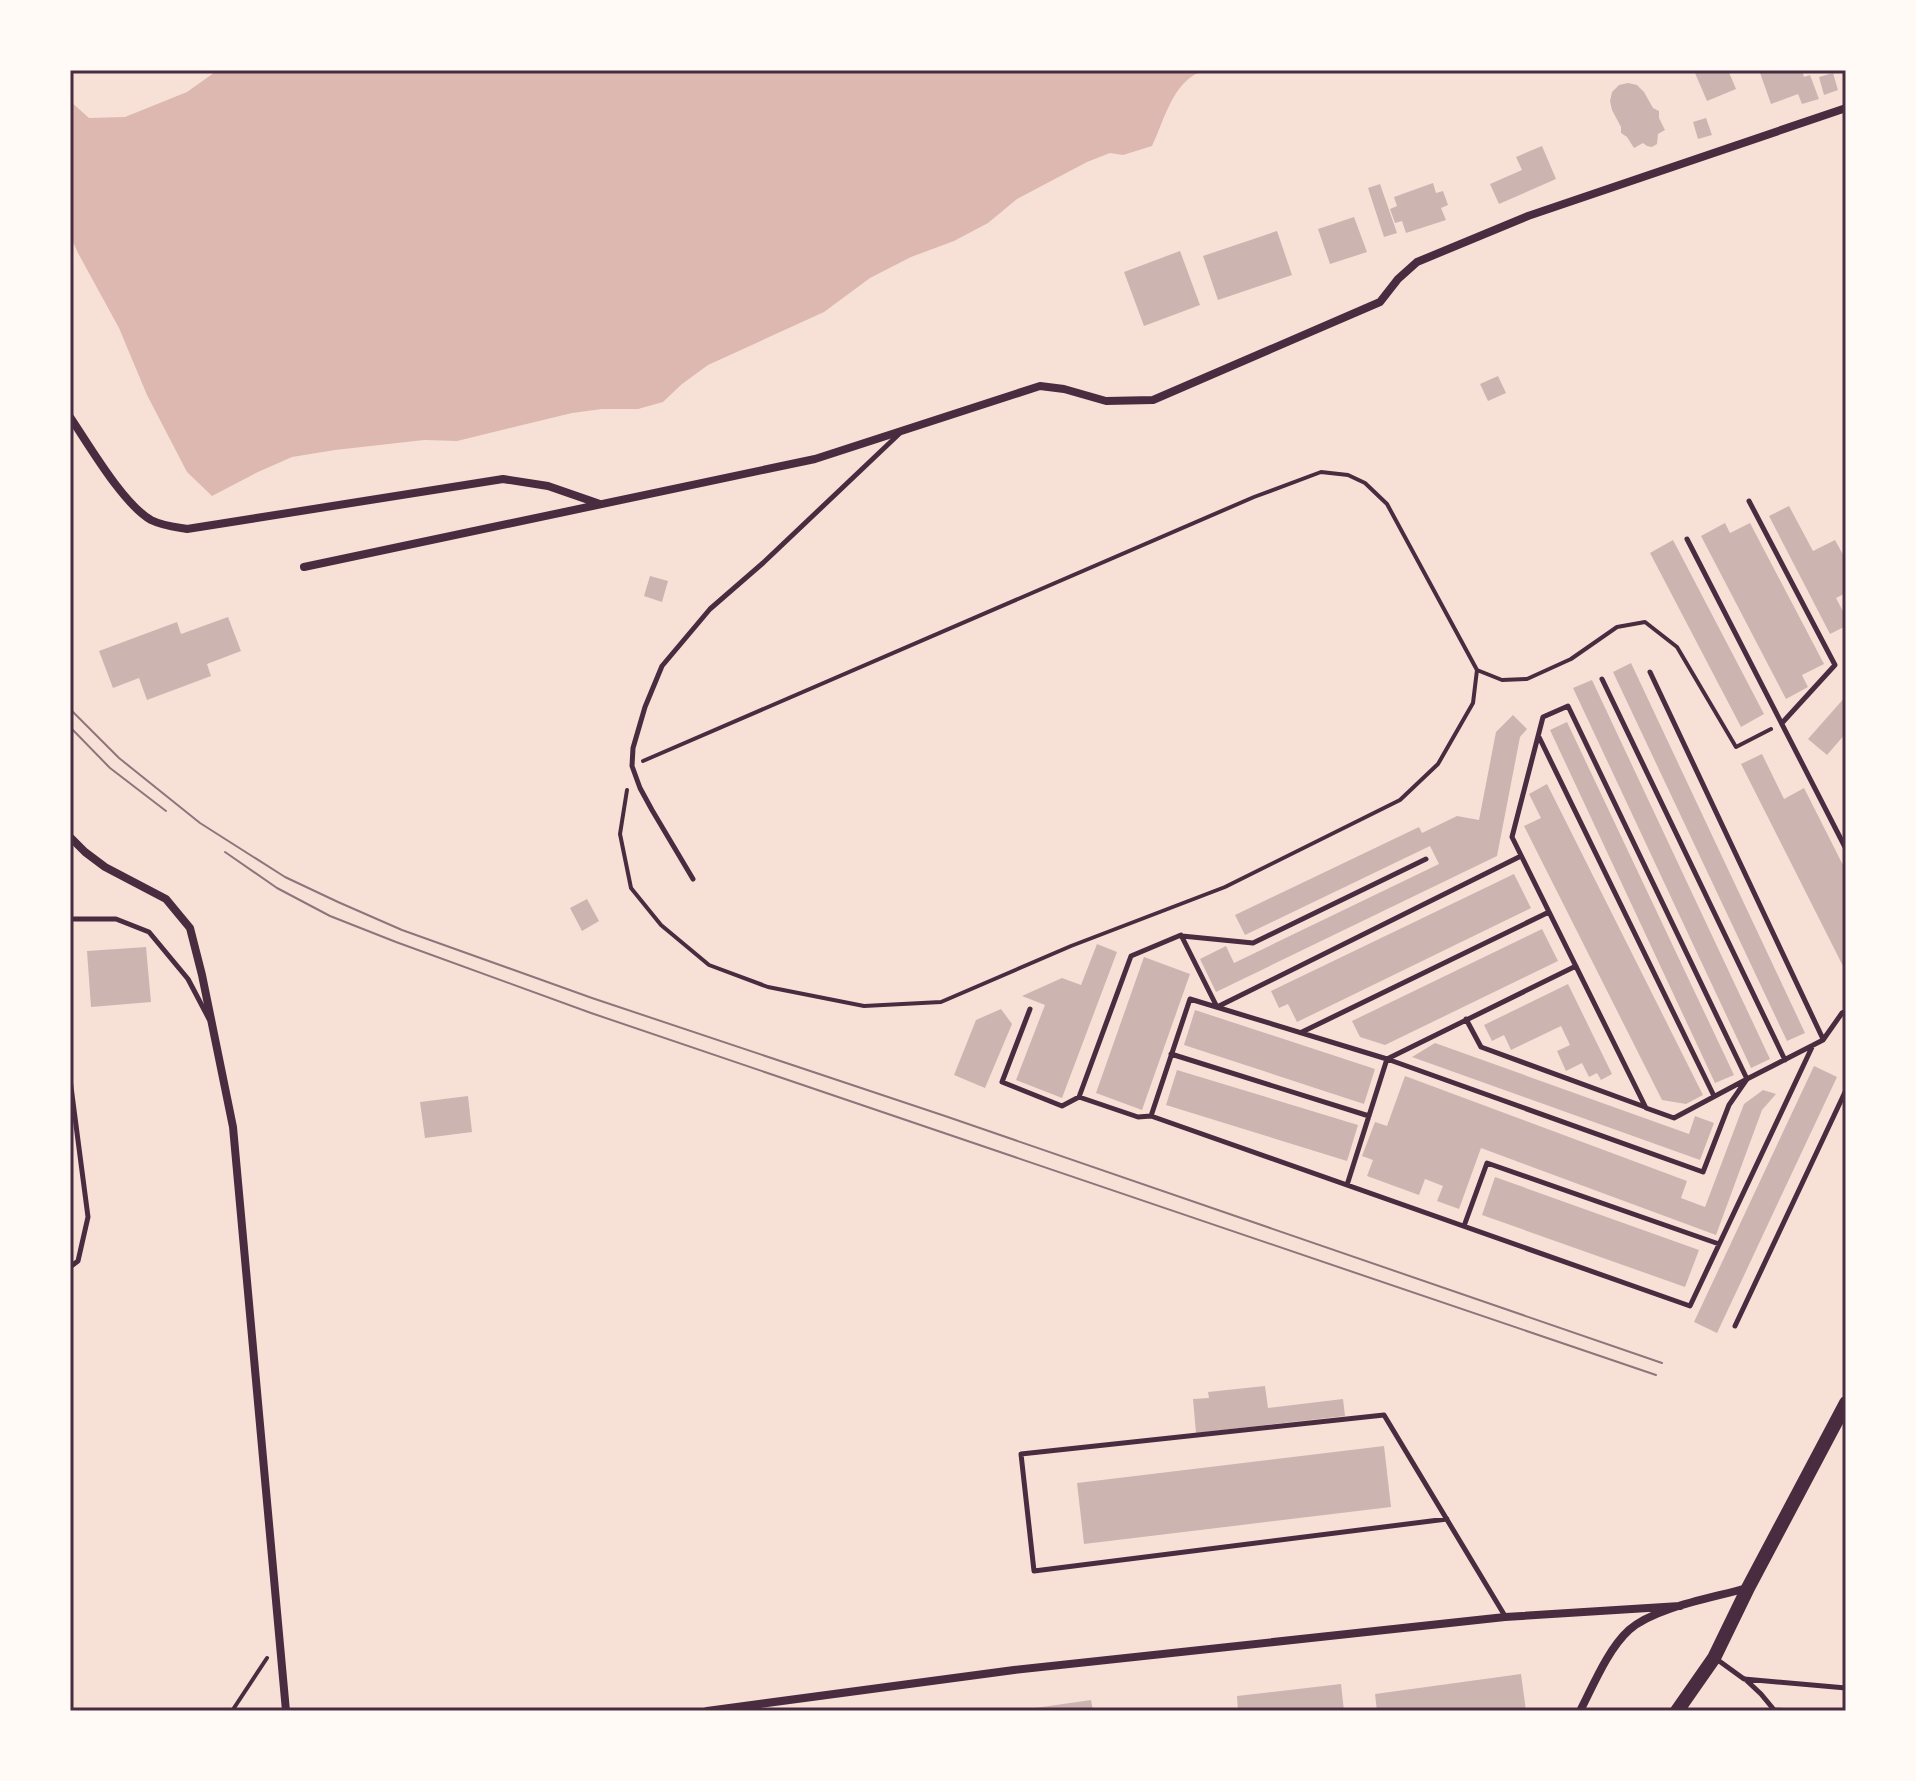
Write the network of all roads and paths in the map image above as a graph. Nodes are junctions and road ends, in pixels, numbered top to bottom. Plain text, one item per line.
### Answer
1 (1846, 108) edge
2 (70, 417) edge
3 (903, 430) junction
4 (1749, 501) dead end
5 (600, 504) junction
6 (1687, 539) dead end
7 (304, 567) dead end
8 (1477, 670) junction
9 (1650, 672) dead end
10 (1602, 679) dead end
11 (1782, 723) junction
12 (1539, 736) junction
13 (632, 766) junction
14 (70, 837) edge
15 (1846, 849) edge
16 (1521, 856) junction
17 (1426, 859) dead end
18 (693, 879) dead end
19 (1549, 912) junction
20 (71, 919) edge
21 (1181, 935) junction
22 (1576, 966) junction
23 (1217, 1007) junction
24 (1030, 1009) dead end
25 (1846, 1011) edge
26 (1466, 1019) junction
27 (213, 1027) junction
28 (1301, 1033) junction
29 (1823, 1040) junction
30 (1813, 1045) junction
31 (1171, 1054) junction
32 (1387, 1059) junction
33 (1785, 1060) junction
34 (70, 1079) edge
35 (1747, 1079) junction
36 (1846, 1090) edge
37 (1714, 1096) junction
38 (1079, 1097) junction
39 (1646, 1108) junction
40 (1151, 1116) junction
41 (1369, 1116) junction
42 (1347, 1185) junction
43 (1464, 1226) junction
44 (1719, 1244) junction
45 (70, 1267) edge
46 (1735, 1326) dead end
47 (1846, 1403) edge
48 (1447, 1519) junction
49 (1748, 1588) junction
50 (1680, 1606) junction
51 (1505, 1617) junction
52 (279, 1639) junction
53 (1714, 1658) junction
54 (1744, 1679) junction
55 (1846, 1688) edge
56 (1775, 1710) edge
57 (232, 1711) edge
58 (286, 1711) edge
59 (707, 1711) edge
60 (1580, 1711) edge
61 (1677, 1711) edge
62 (1796, 1711) edge

1 - 3 street
2 - 5 street
3 - 5 street
3 - 13 lane
4 - 11 lane
5 - 7 street
6 - 11 lane
8 - 11 path
8 - 13 path
8 - 13 path
9 - 29 lane
10 - 33 lane
11 - 15 lane
12 - 16 lane
12 - 35 lane
12 - 37 lane
13 - 18 lane
14 - 27 street
16 - 19 lane
16 - 23 lane
17 - 21 lane
19 - 22 lane
19 - 28 lane
20 - 27 lane
21 - 23 lane
21 - 38 lane
22 - 26 lane
22 - 39 lane
23 - 28 lane
23 - 31 lane
24 - 38 lane
25 - 29 lane
26 - 32 lane
26 - 39 lane
27 - 52 street
28 - 32 lane
29 - 30 lane
30 - 33 lane
30 - 44 lane
31 - 40 lane
31 - 41 lane
32 - 35 lane
32 - 41 lane
33 - 35 lane
34 - 45 lane
35 - 37 lane
36 - 46 lane
37 - 39 lane
38 - 40 lane
40 - 42 lane
41 - 42 lane
42 - 43 lane
43 - 44 lane
43 - 44 lane
47 - 49 main road
48 - 48 lane
48 - 51 lane
49 - 50 street
49 - 53 main road
50 - 51 street
50 - 60 street
51 - 59 street
52 - 57 path
52 - 58 street
53 - 54 lane
53 - 61 main road
54 - 55 lane
54 - 56 lane
56 - 62 lane

